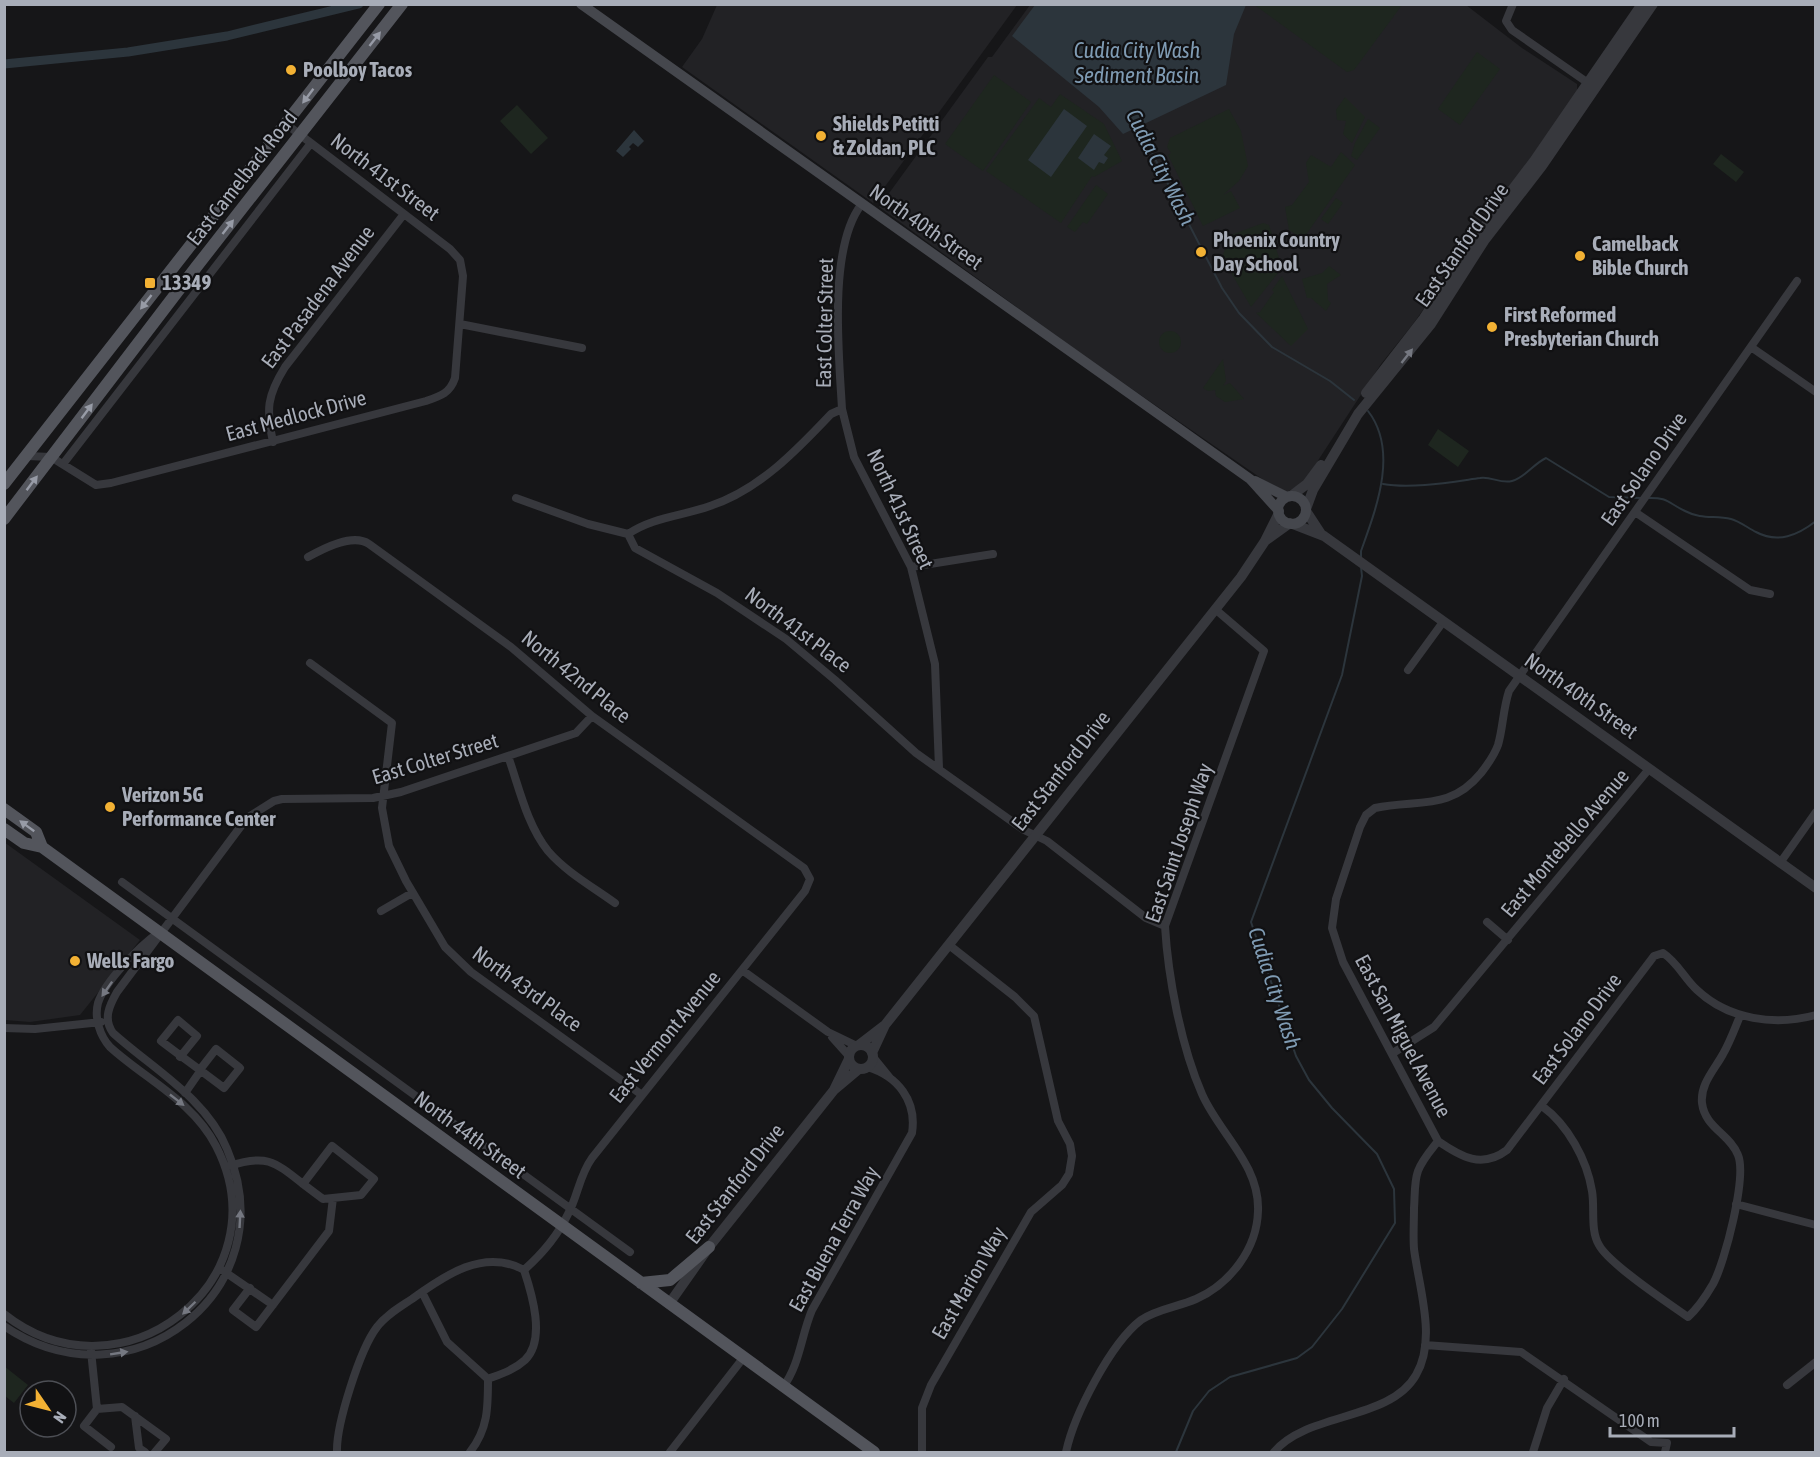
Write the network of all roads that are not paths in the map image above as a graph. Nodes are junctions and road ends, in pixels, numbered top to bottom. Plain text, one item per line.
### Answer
1 (402, 4) edge
2 (581, 4) edge
3 (1513, 4) edge
4 (1642, 4) edge
5 (1653, 4) edge
6 (375, 9) edge
7 (1591, 85) junction
8 (286, 124) junction
9 (306, 139) junction
10 (861, 205) junction
11 (404, 214) junction
12 (460, 260) joint
13 (1797, 281) dead end
14 (460, 324) junction
15 (1751, 347) junction
16 (582, 348) dead end
17 (1815, 392) edge
18 (842, 409) junction
19 (273, 442) junction
20 (27, 456) junction
21 (57, 460) junction
22 (1250, 479) junction
23 (4, 484) edge
24 (1289, 497) junction
25 (516, 498) dead end
26 (1306, 510) junction
27 (1279, 512) junction
28 (1635, 512) junction
29 (4, 519) edge
30 (1292, 523) junction
31 (628, 534) junction
32 (1324, 536) junction
33 (1265, 541) junction
34 (993, 554) dead end
35 (308, 556) dead end
36 (911, 567) junction
37 (1770, 594) dead end
38 (1215, 609) junction
39 (1443, 622) junction
40 (310, 663) dead end
41 (1408, 670) dead end
42 (1520, 677) junction
43 (592, 716) junction
44 (508, 756) junction
45 (939, 768) junction
46 (1649, 769) junction
47 (384, 795) junction
48 (4, 809) edge
49 (1815, 812) edge
50 (4, 829) edge
51 (1035, 836) junction
52 (42, 848) junction
53 (1780, 863) junction
54 (810, 879) joint
55 (122, 882) dead end
56 (1815, 888) edge
57 (412, 893) junction
58 (615, 903) dead end
59 (381, 911) dead end
60 (171, 917) junction
61 (1487, 922) dead end
62 (1165, 926) junction
63 (159, 933) junction
64 (1508, 940) junction
65 (949, 945) junction
66 (742, 970) junction
67 (1815, 1015) edge
68 (1740, 1016) junction
69 (103, 1022) junction
70 (885, 1025) junction
71 (4, 1028) edge
72 (828, 1032) junction
73 (858, 1046) junction
74 (1393, 1053) junction
75 (873, 1055) junction
76 (180, 1057) junction
77 (849, 1057) junction
78 (863, 1068) junction
79 (201, 1070) junction
80 (890, 1078) junction
81 (834, 1090) junction
82 (185, 1093) junction
83 (642, 1095) junction
84 (1542, 1106) junction
85 (1438, 1141) junction
86 (229, 1165) junction
87 (303, 1184) junction
88 (333, 1198) junction
89 (1736, 1204) junction
90 (571, 1208) junction
91 (1815, 1224) edge
92 (561, 1226) junction
93 (710, 1247) junction
94 (630, 1252) dead end
95 (222, 1270) junction
96 (524, 1270) junction
97 (641, 1283) junction
98 (250, 1288) junction
99 (422, 1292) junction
100 (669, 1304) junction
101 (273, 1305) junction
102 (4, 1314) edge
103 (4, 1326) edge
104 (1425, 1345) junction
105 (91, 1351) junction
106 (744, 1358) junction
107 (1815, 1362) edge
108 (488, 1379) junction
109 (1564, 1379) junction
110 (1787, 1385) dead end
111 (783, 1387) junction
112 (97, 1409) junction
113 (135, 1416) junction
114 (111, 1447) dead end
115 (1666, 1448) edge
116 (145, 1452) edge
117 (155, 1452) edge
118 (338, 1452) edge
119 (470, 1452) edge
120 (670, 1452) edge
121 (874, 1452) edge
122 (922, 1452) edge
123 (1066, 1452) edge
124 (1274, 1452) edge
125 (1533, 1452) edge

9 -> 1 main road, East Camelback Road
2 - 10 main road, North 40th Street
3 - 7 street
4 - 7 street, East Stanford Drive
5 - 7 street, East Stanford Drive
6 -> 8 main road, East Camelback Road
7 - 24 street, East Stanford Drive
26 -> 7 street, East Stanford Drive
8 - 9 street, North 41st Street
8 -> 20 main road, East Camelback Road
9 - 11 street, North 41st Street
9 - 21 main road, East Camelback Road
10 - 18 street, East Colter Street
10 - 22 main road, North 40th Street
11 - 12 street, North 41st Street
11 - 19 street, East Pasadena Avenue
12 - 14 street, East Medlock Drive
13 - 15 street, East Solano Drive
14 - 16 street
14 - 19 street, East Medlock Drive
15 - 17 street
15 - 28 street, East Solano Drive
18 - 31 street, East Colter Street
18 - 36 street, North 41st Street
19 - 21 street, East Medlock Drive
20 - 21 street
20 - 23 main road, East Camelback Road
29 -> 21 main road, East Camelback Road
22 - 24 main road, North 40th Street
22 - 27 main road, North 40th Street
24 - 26 main road
24 - 27 main road
25 - 31 street
26 - 30 main road
26 - 32 street, North 40th Street
27 - 30 main road
27 - 33 street, East Stanford Drive
28 - 37 street
28 - 42 street, East Solano Drive
30 - 32 street, North 40th Street
30 - 33 street, East Stanford Drive
31 - 45 street, North 41st Place
32 - 39 street, North 40th Street
33 - 38 street, East Stanford Drive
34 - 36 street
35 - 43 street, North 42nd Place
36 - 45 street, North 41st Street
38 - 51 street, East Stanford Drive
38 - 62 street, East Saint Joseph Way
39 - 41 street
39 - 42 street, North 40th Street
40 - 47 street, North 43rd Place
42 - 46 street, North 40th Street
42 - 74 street, East San Miguel Avenue
43 - 44 street, East Colter Street
43 - 54 street, North 42nd Place
44 - 47 street, East Colter Street
44 - 58 street
45 - 51 street, North 41st Place
46 - 53 street, North 40th Street
46 - 64 street, East Montebello Avenue
47 - 57 street, North 43rd Place
47 - 60 street, East Colter Street
52 -> 48 main road, North 44th Street
49 - 53 street
50 - 52 main road, North 44th Street
51 - 62 street, North 41st Place
51 - 65 street, East Stanford Drive
52 - 63 main road, North 44th Street
53 - 56 street, North 40th Street
54 - 66 street, East Vermont Avenue
55 - 60 street, North 44th Street
57 - 59 street
57 - 83 street, North 43rd Place
60 - 63 street, East Colter Street
60 - 90 street, North 44th Street
61 - 64 street, East Montebello Avenue
62 - 123 street, East Saint Joseph Way
63 - 69 street, East Colter Street
63 - 92 main road, North 44th Street
64 - 74 street, East Montebello Avenue
65 - 70 street, East Stanford Drive
65 - 122 street, East Marion Way
66 - 72 street
66 - 83 street, East Vermont Avenue
67 - 68 street
68 - 84 street, East Solano Drive
68 - 89 street
69 - 71 street
69 - 82 street
69 -> 86 street
70 - 73 street, East Stanford Drive
70 - 75 street, East Stanford Drive
72 - 73 street
72 - 77 street
73 - 75 street
73 - 77 street, East Stanford Drive
74 - 85 street, East San Miguel Avenue
75 - 78 street, East Stanford Drive
75 - 80 street
76 - 76 street
76 - 79 street
77 - 78 street
77 - 81 street, East Stanford Drive
78 - 80 street
78 - 81 street, East Stanford Drive
79 - 79 street
79 - 82 street
80 - 111 street, East Buena Terra Way
81 - 93 street, East Stanford Drive
82 - 86 street
83 - 90 street, East Vermont Avenue
84 - 85 street, East Solano Drive
84 - 89 street
85 - 104 street, East San Miguel Avenue
86 - 87 street
86 - 95 street
87 - 88 street
87 - 88 street
88 - 101 street
89 - 91 street
90 - 92 street, East Vermont Avenue
90 - 94 street, North 44th Street
92 - 96 street, East Vermont Avenue
92 - 97 main road, North 44th Street
93 - 97 main road
93 - 100 street, East Stanford Drive
95 - 98 street
95 - 105 street
96 - 99 street
96 - 108 street
97 - 100 main road, North 44th Street
98 - 101 street
98 - 101 street
99 - 108 street
99 - 118 street
100 - 106 main road, North 44th Street
102 - 105 street
103 - 105 street
104 - 109 street
104 - 124 street, East San Miguel Avenue
105 - 112 street
106 - 111 main road, North 44th Street
106 - 120 street
107 - 110 street
108 - 119 street
109 - 115 street
109 - 125 street
111 - 121 main road, North 44th Street
112 - 113 street
112 - 114 street
113 - 116 street
113 - 117 street

